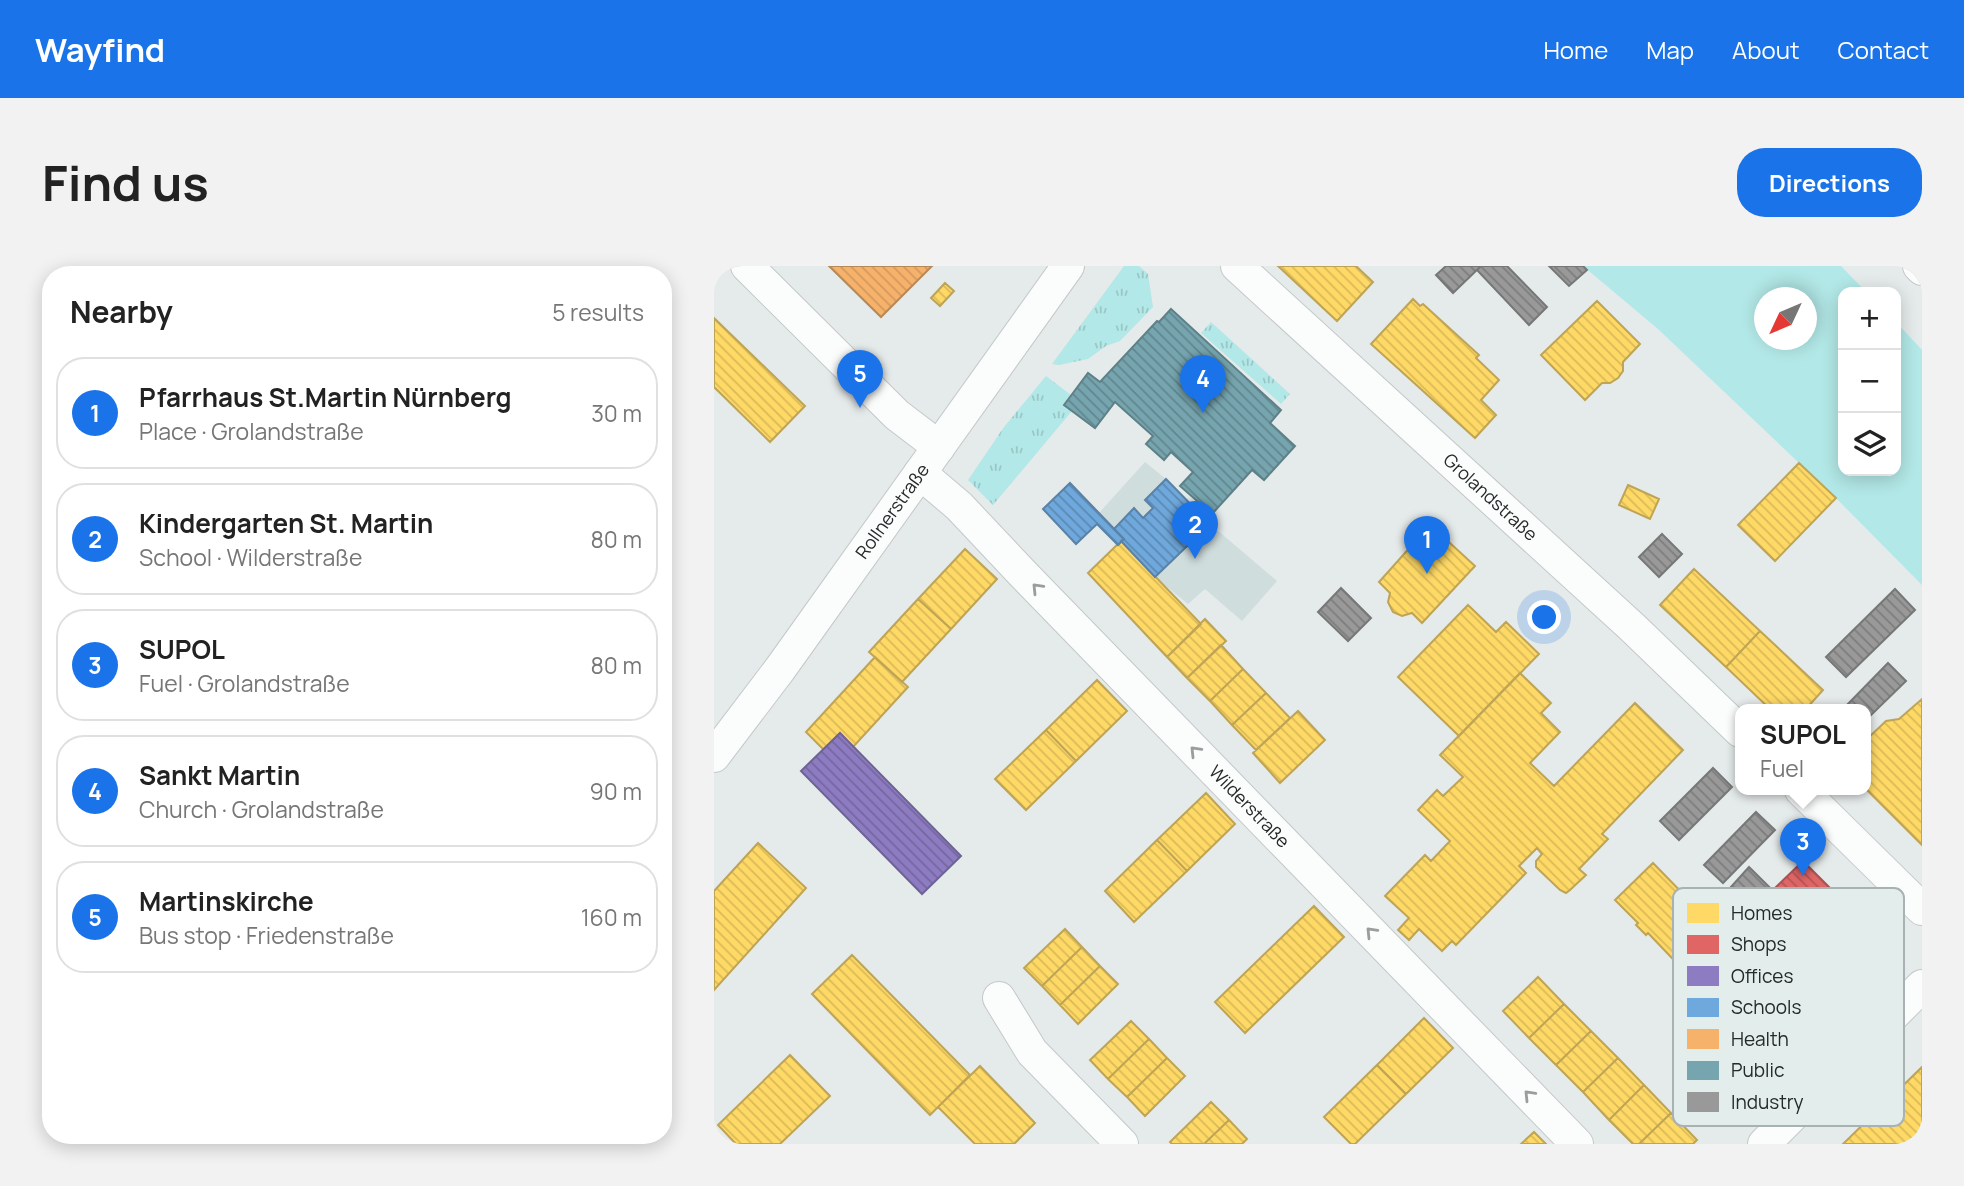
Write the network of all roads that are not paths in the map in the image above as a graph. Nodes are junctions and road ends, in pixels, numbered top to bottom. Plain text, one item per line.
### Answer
1 (747, 266) edge
2 (1068, 266) edge
3 (1237, 266) edge
4 (939, 447) junction
5 (920, 473) junction
6 (1735, 726) edge
7 (714, 756) edge
8 (1806, 795) edge
9 (1901, 888) edge
10 (1904, 891) edge
11 (1922, 909) edge
12 (1922, 986) edge
13 (999, 998) dead end
14 (1904, 1004) edge
15 (1782, 1126) edge
16 (1122, 1144) edge
17 (1577, 1144) edge
18 (1764, 1144) edge

1 - 4 street
2 - 4 street, Rollnerstraße
3 - 6 street, Grolandstraße
4 - 5 street, Rollnerstraße
5 - 7 street, Rollnerstraße
17 -> 5 street, Wilderstraße
8 - 9 street
10 - 11 street
12 - 14 street
13 - 16 street
15 - 18 street

